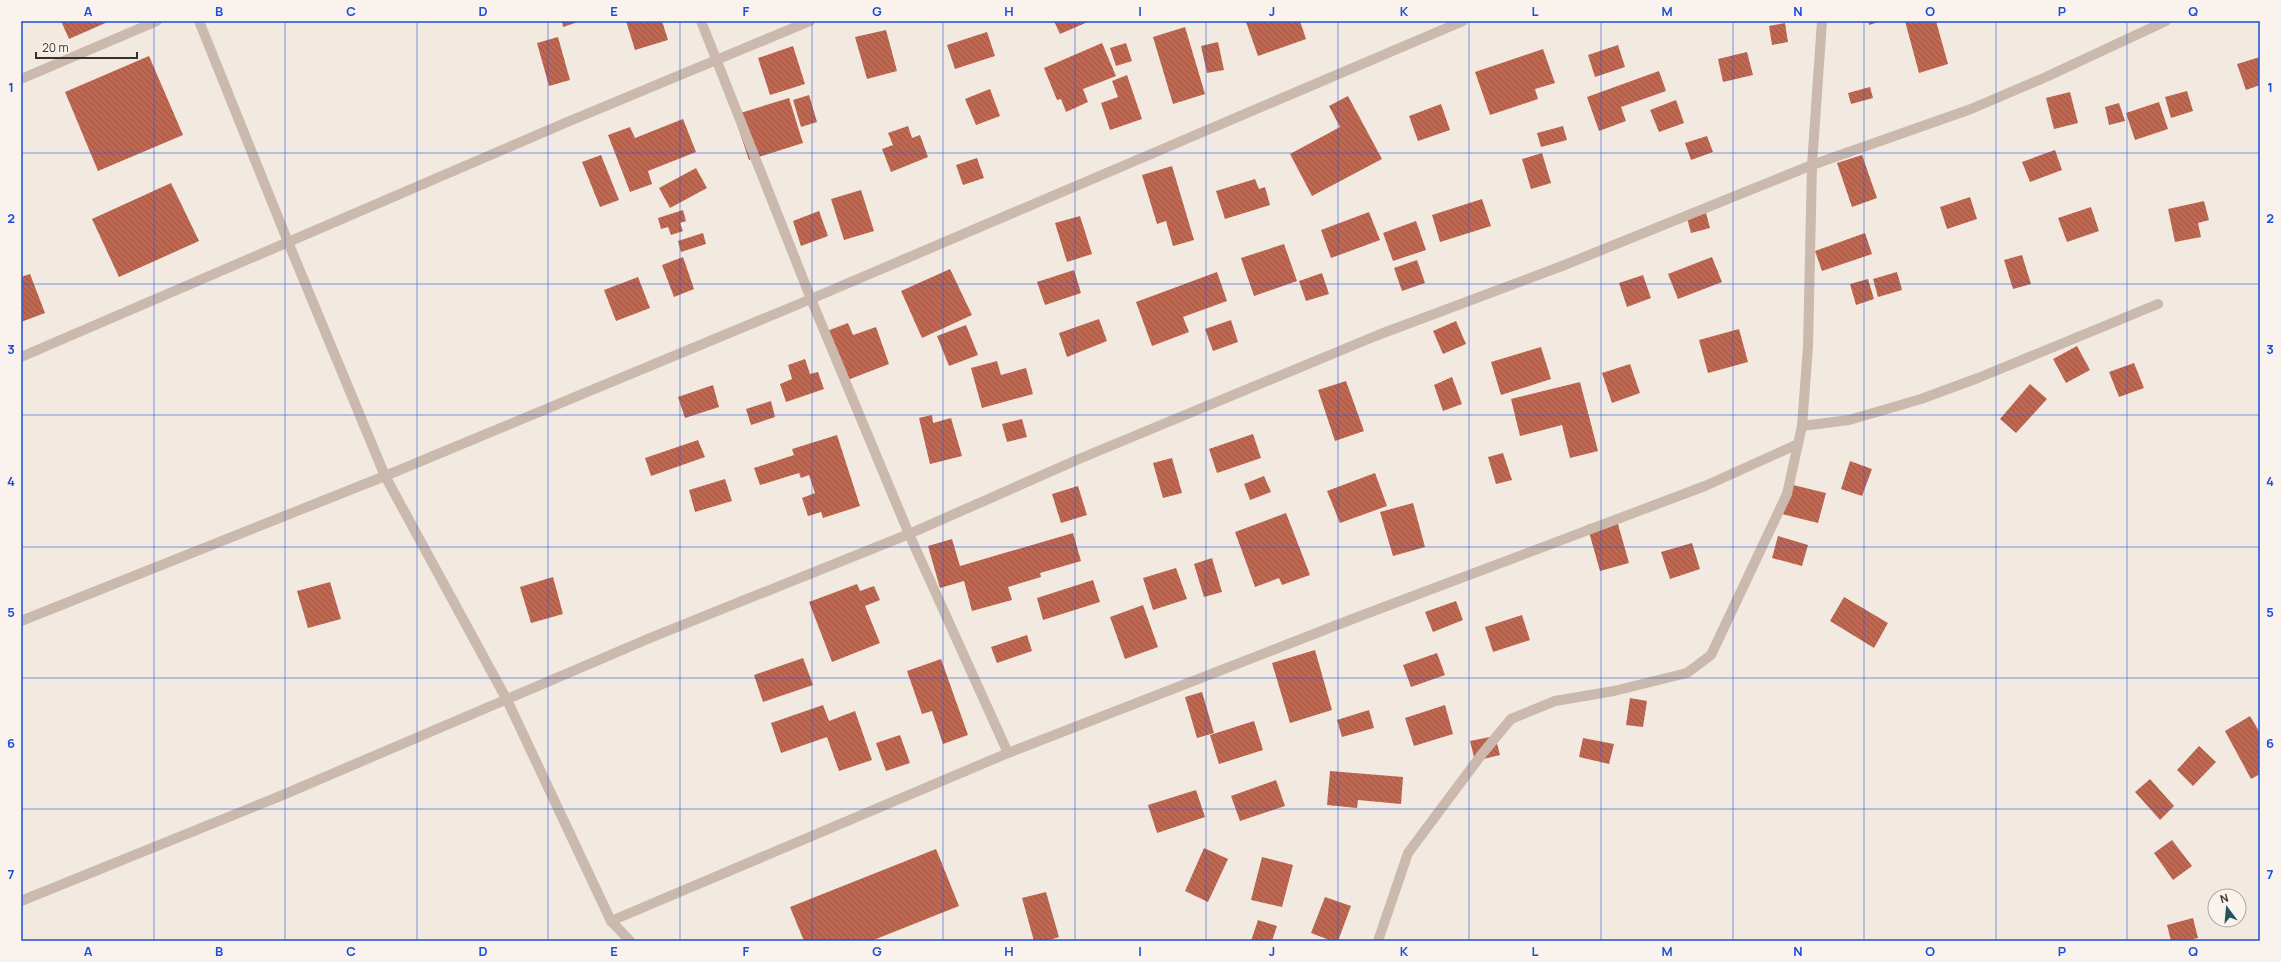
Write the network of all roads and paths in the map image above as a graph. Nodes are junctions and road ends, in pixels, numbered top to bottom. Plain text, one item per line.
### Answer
1 (157, 21) edge
2 (199, 21) edge
3 (701, 21) edge
4 (810, 21) edge
5 (1463, 21) edge
6 (1822, 21) edge
7 (2166, 21) edge
8 (716, 60) junction
9 (21, 79) edge
10 (1812, 165) junction
11 (288, 242) junction
12 (811, 299) junction
13 (2158, 304) dead end
14 (21, 357) edge
15 (1802, 426) junction
16 (1798, 444) junction
17 (385, 476) junction
18 (909, 534) junction
19 (21, 621) edge
20 (507, 700) junction
21 (1008, 753) junction
22 (21, 901) edge
23 (611, 921) junction
24 (629, 940) edge
25 (616, 941) edge
26 (1378, 941) edge

1 - 9 street
2 - 11 street
3 - 8 street
4 - 8 street
5 - 12 street
6 - 10 street
7 - 10 street
8 - 11 street
8 - 12 street
10 - 15 street
10 - 18 street
11 - 14 street
11 - 17 street
12 - 17 street
12 - 18 street
13 - 15 street
15 - 16 street
16 - 21 street
16 - 26 street
17 - 19 street
17 - 20 street
18 - 20 street
18 - 21 street
20 - 22 street
20 - 23 street
21 - 23 street
23 - 24 street
24 - 25 street

